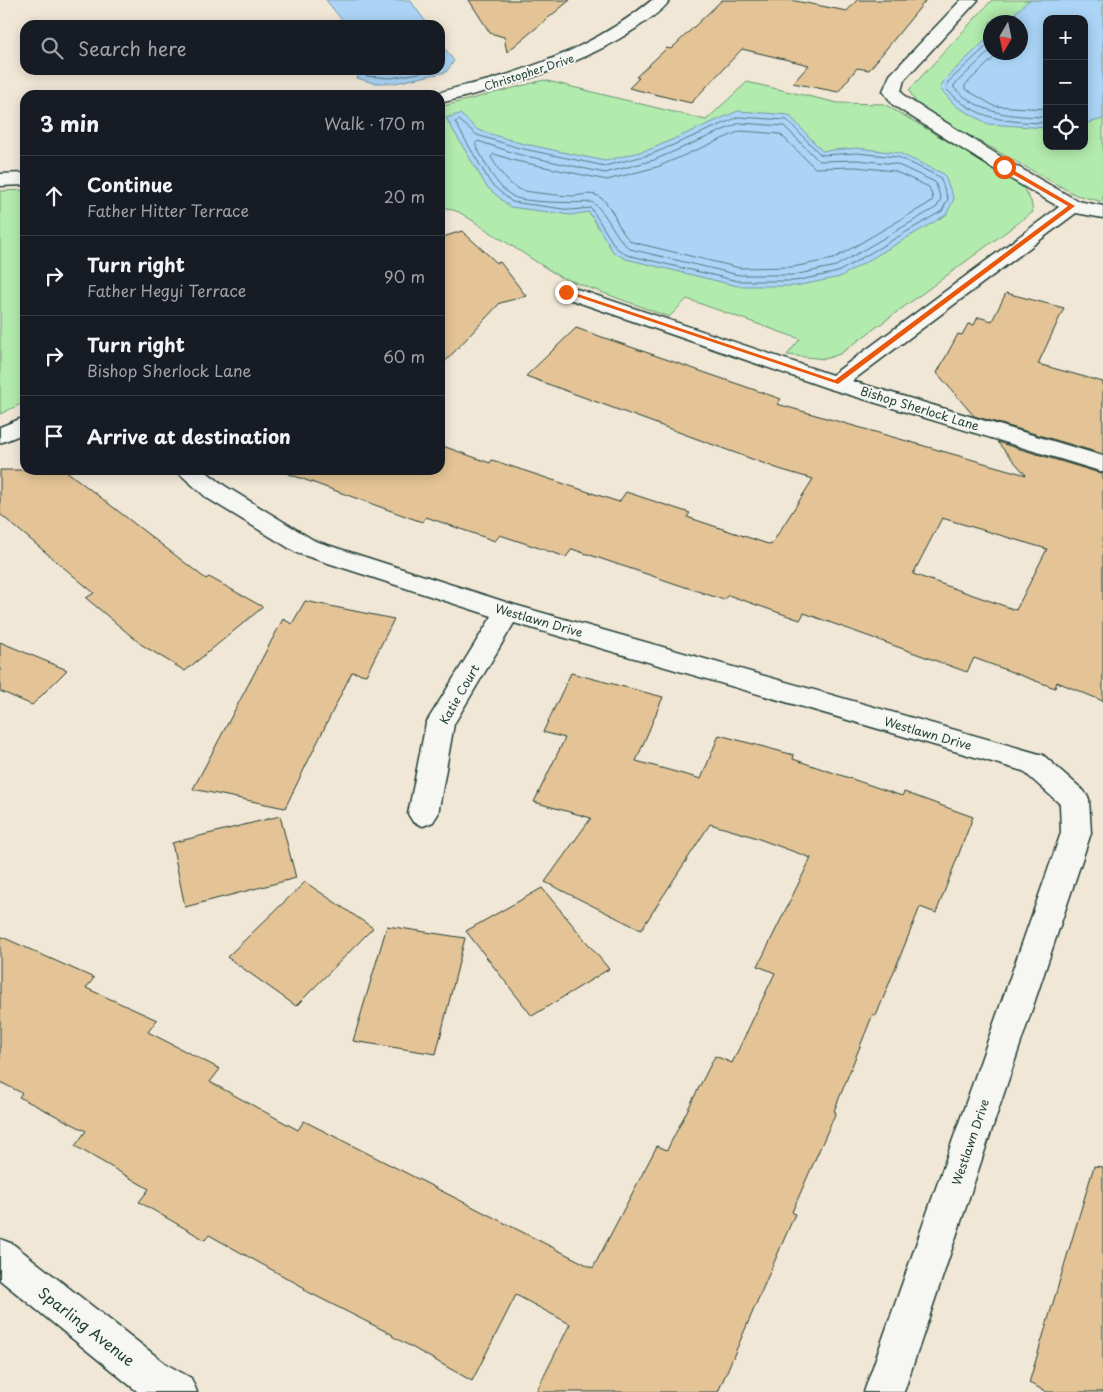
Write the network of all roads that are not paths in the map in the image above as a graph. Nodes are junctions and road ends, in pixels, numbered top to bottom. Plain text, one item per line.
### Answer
1 (662, 0) edge
2 (970, 0) edge
3 (445, 97) edge
4 (20, 179) edge
5 (3, 180) edge
6 (1072, 206) junction
7 (1103, 212) edge
8 (566, 292) dead end
9 (836, 382) junction
10 (20, 426) edge
11 (0, 436) edge
12 (1103, 464) edge
13 (195, 475) edge
14 (508, 612) junction
15 (423, 814) dead end
16 (0, 1257) edge
17 (177, 1392) edge
18 (884, 1392) edge

1 - 3 street, Christopher Drive
2 - 6 street
4 - 5 street
6 - 7 street
6 - 9 street
8 - 9 street, Bishop Sherlock Lane
9 - 12 street, Bishop Sherlock Lane
10 - 11 street
13 - 14 street, Westlawn Drive
14 - 15 street, Katie Court
14 - 18 street, Westlawn Drive
16 - 17 street, Sparling Avenue

